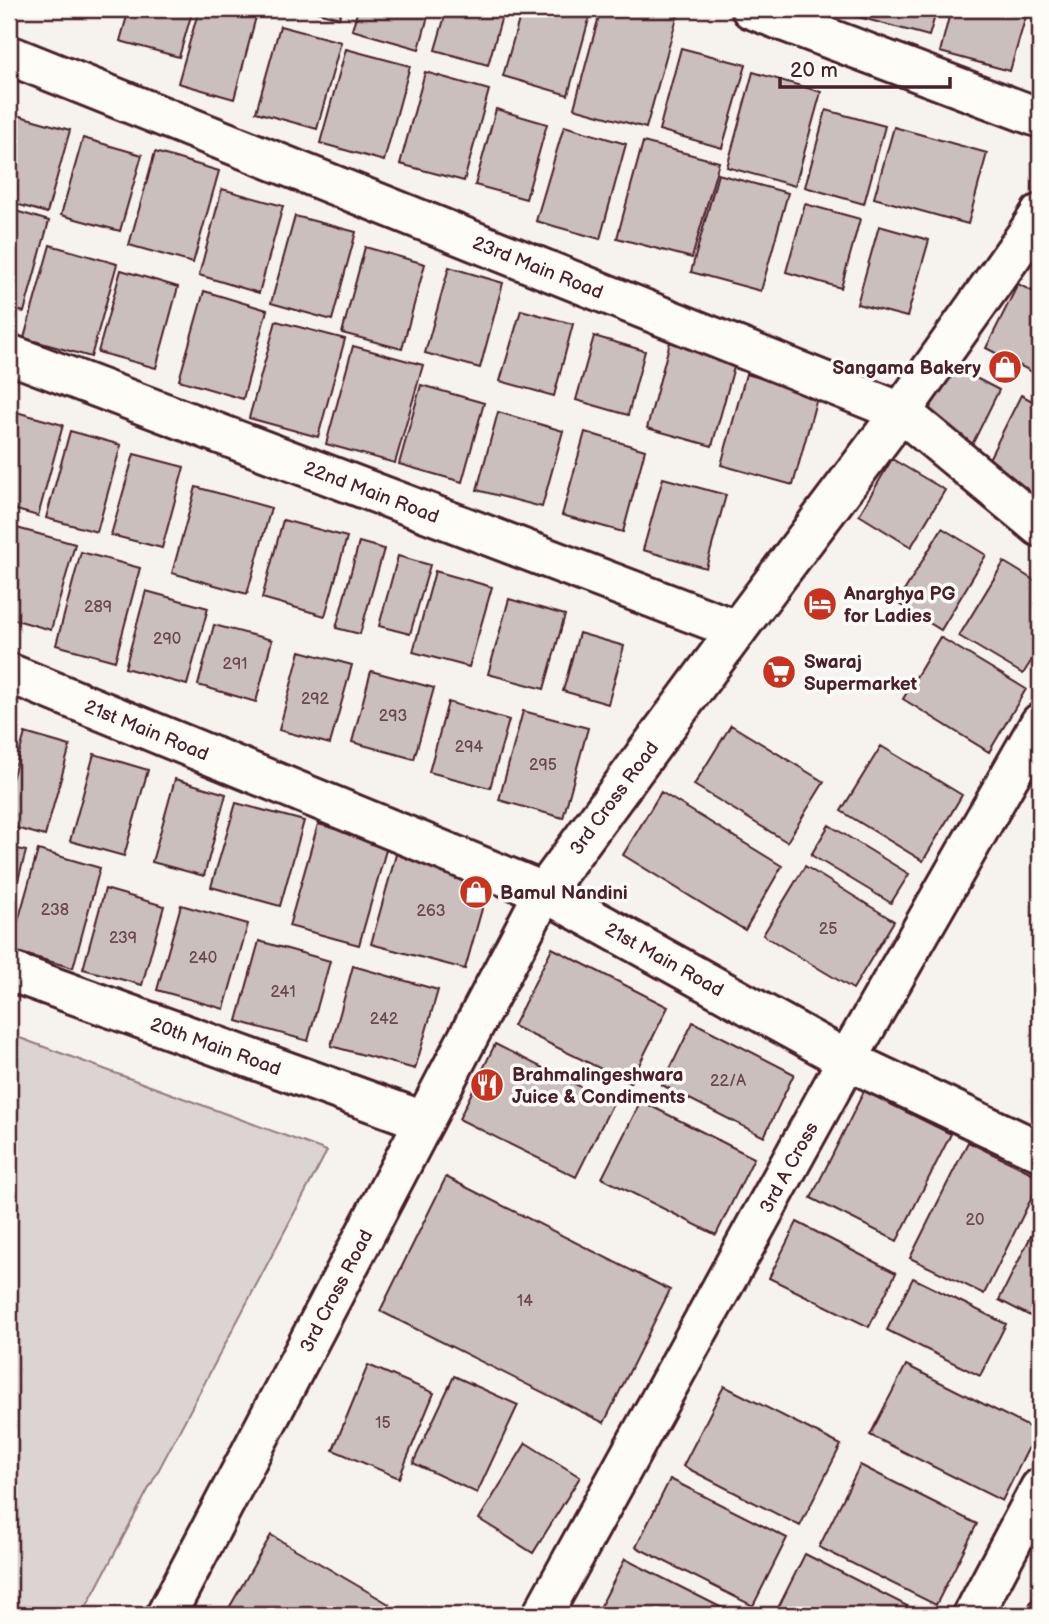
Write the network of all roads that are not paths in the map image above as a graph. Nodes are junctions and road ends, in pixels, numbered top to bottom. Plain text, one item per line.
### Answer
1 (751, 9) edge
2 (9, 55) edge
3 (1040, 118) edge
4 (1036, 230) edge
5 (9, 354) edge
6 (901, 412) junction
7 (1040, 527) edge
8 (737, 629) junction
9 (9, 673) edge
10 (1040, 723) edge
11 (544, 892) junction
12 (9, 971) edge
13 (847, 1060) junction
14 (424, 1121) junction
15 (1040, 1151) edge
16 (1040, 1488) edge
17 (166, 1615) edge
18 (542, 1615) edge
19 (973, 1615) edge

1 - 3 street
2 - 6 street, 23rd Main Road
4 - 6 street, 3rd Cross Road
5 - 8 street, 22nd Main Road
6 - 7 street, 23rd Main Road
6 - 8 street, 3rd Cross Road
8 - 11 street, 3rd Cross Road
9 - 11 street, 21st Main Road
10 - 13 street, 3rd A Cross
11 - 13 street, 21st Main Road
11 - 14 street, 3rd Cross Road
12 - 14 street, 20th Main Road
13 - 15 street, 21st Main Road
13 - 18 street, 3rd A Cross
14 - 17 street, 3rd Cross Road
16 - 19 street

